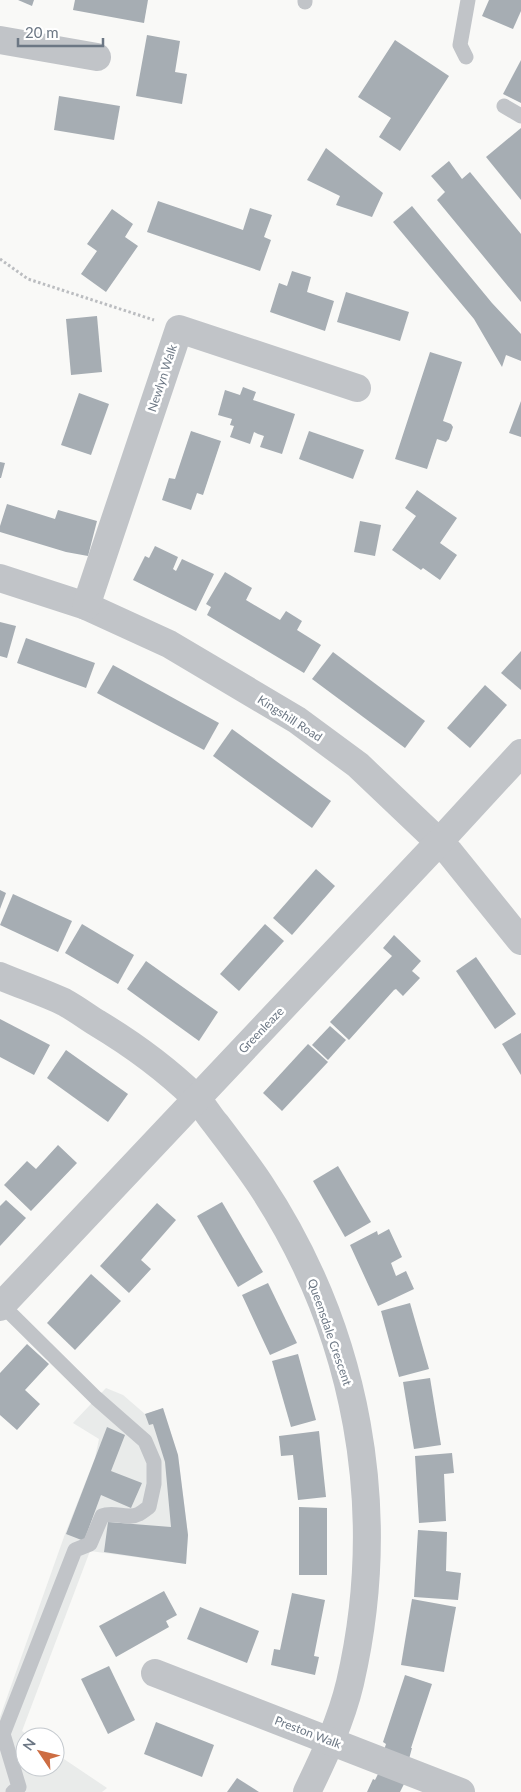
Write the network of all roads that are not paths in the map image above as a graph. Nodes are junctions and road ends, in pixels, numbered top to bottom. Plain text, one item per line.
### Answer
1 (468, 0) edge
2 (0, 40) edge
3 (97, 57) dead end
4 (466, 58) dead end
5 (504, 106) dead end
6 (521, 116) edge
7 (357, 388) dead end
8 (0, 578) edge
9 (86, 606) junction
10 (521, 753) edge
11 (440, 842) junction
12 (521, 941) edge
13 (0, 976) edge
14 (196, 1098) junction
15 (1, 1305) edge
16 (155, 1673) dead end
17 (331, 1741) junction
18 (13, 1792) edge
19 (306, 1792) edge
20 (460, 1792) edge

1 - 4 lane
2 - 3 street
5 - 6 lane
7 - 9 street, Newlyn Walk
8 - 9 street, Kingshill Road
9 - 11 street, Kingshill Road
10 - 11 street, Greenleaze
11 - 12 street, Kingshill Road
11 - 14 street, Greenleaze
13 - 14 street, Queensdale Crescent
14 - 15 street, Greenleaze
14 - 17 street, Queensdale Crescent
15 - 18 lane
16 - 17 street, Preston Walk
17 - 19 street, Queensdale Crescent
17 - 20 street, Preston Walk

